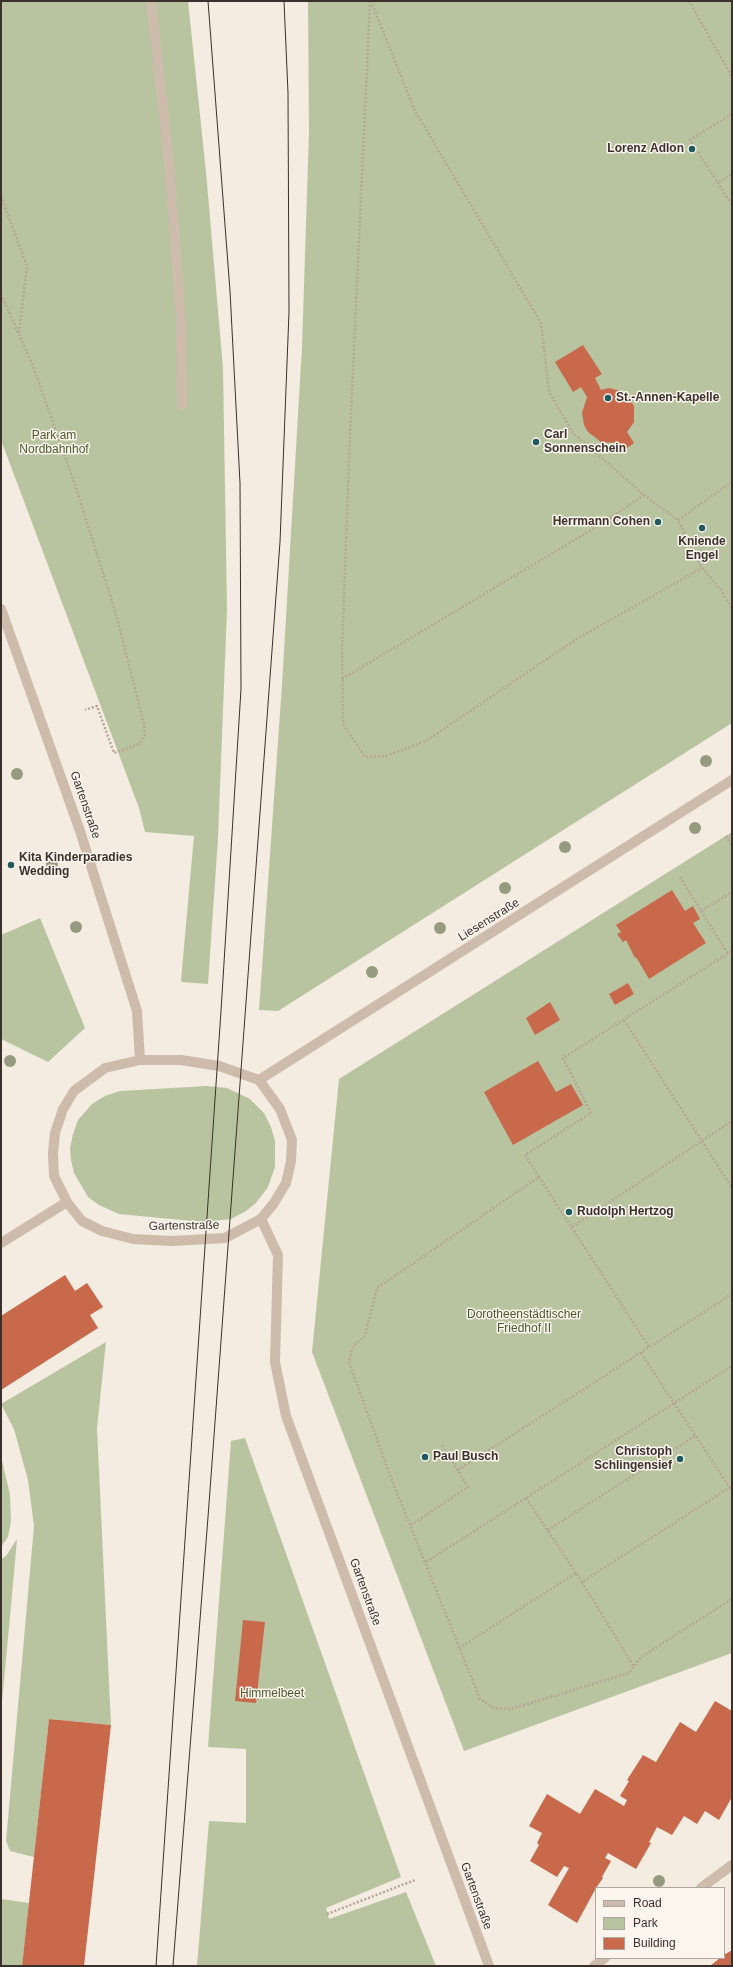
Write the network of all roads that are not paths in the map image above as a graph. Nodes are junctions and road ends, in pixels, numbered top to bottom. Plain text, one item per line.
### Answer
1 (151, 1) edge
2 (182, 405) dead end
3 (1, 609) edge
4 (732, 780) edge
5 (140, 1060) junction
6 (259, 1080) junction
7 (67, 1202) junction
8 (261, 1219) junction
9 (1, 1243) edge
10 (732, 1865) edge
11 (702, 1887) edge
12 (604, 1959) edge
13 (489, 1966) edge
14 (594, 1966) edge

1 - 2 street
3 - 5 street, Gartenstraße
4 - 6 street, Liesenstraße
5 - 6 street, Gartenstraße
5 - 7 street, Gartenstraße
6 - 8 street, Gartenstraße
7 - 8 street, Gartenstraße
7 - 9 street
8 - 13 street, Gartenstraße
10 - 11 street
12 - 14 street

